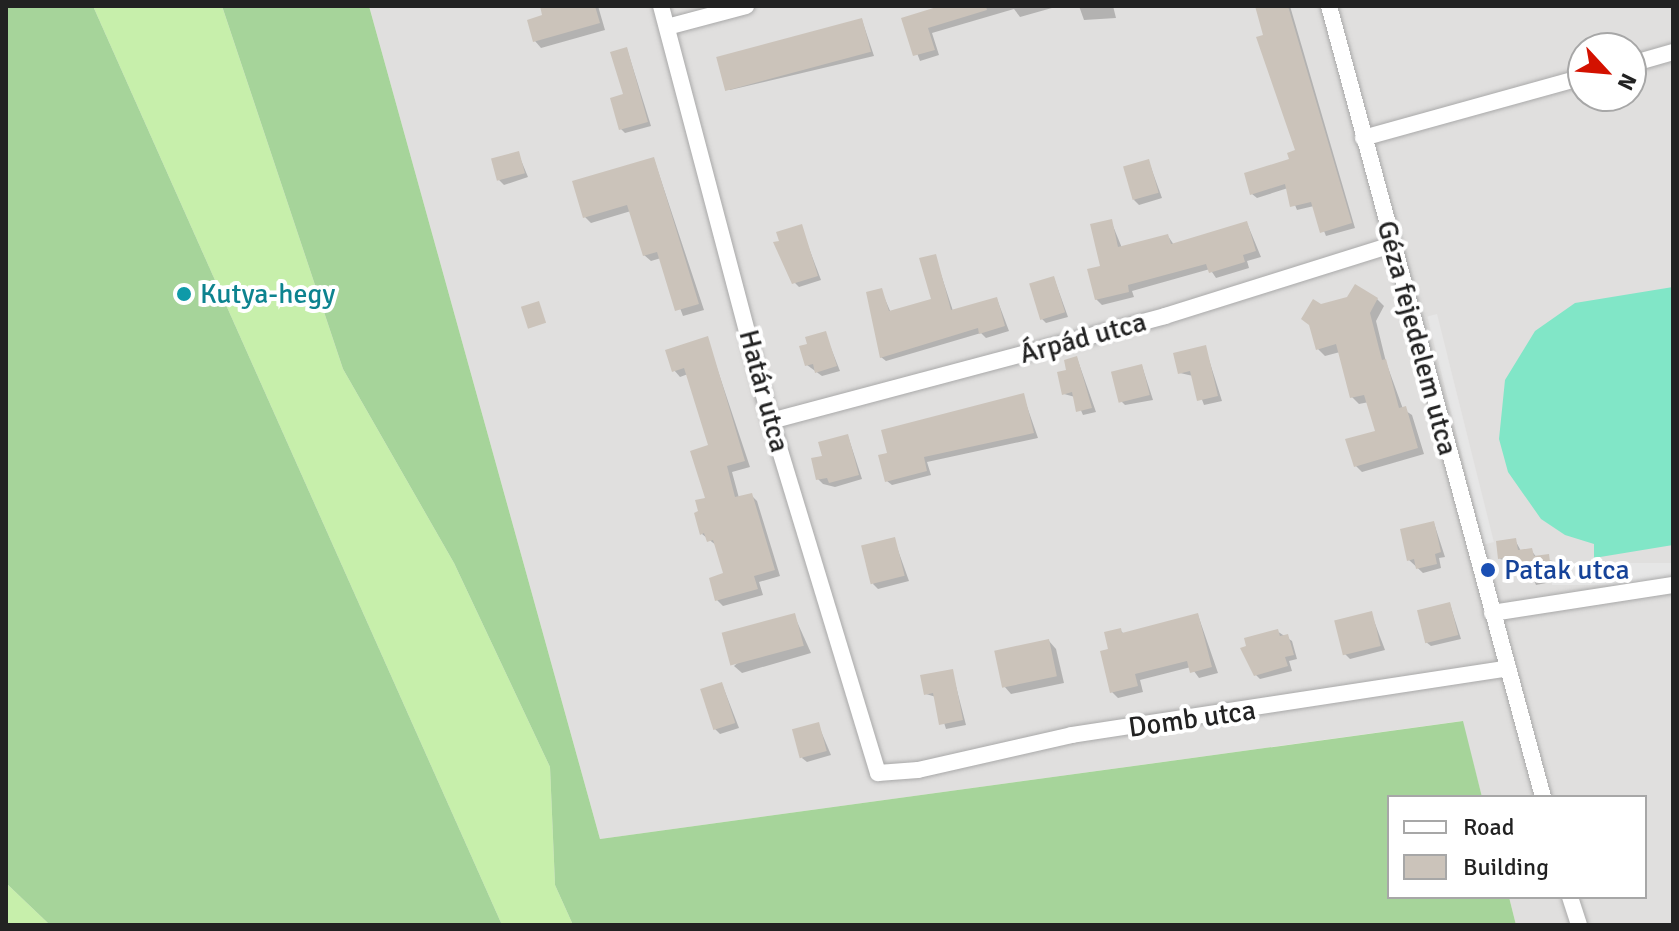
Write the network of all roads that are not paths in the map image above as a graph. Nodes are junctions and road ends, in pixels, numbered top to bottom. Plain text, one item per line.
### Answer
1 (661, 6) edge
2 (746, 6) edge
3 (1329, 6) edge
4 (667, 27) junction
5 (1673, 52) edge
6 (1647, 59) edge
7 (1567, 81) edge
8 (1363, 138) junction
9 (1392, 245) junction
10 (771, 421) junction
11 (1673, 585) edge
12 (1492, 613) junction
13 (1508, 668) junction
14 (878, 773) joint
15 (1542, 795) edge
16 (1571, 899) edge
17 (1579, 925) edge

1 - 4 street, Határ utca
2 - 4 street
3 - 8 street, Géza fejedelem utca
4 - 10 street, Határ utca
5 - 6 street
7 - 8 street
8 - 9 street, Géza fejedelem utca
9 - 10 street, Árpád utca
9 - 12 street, Géza fejedelem utca
10 - 14 street, Határ utca
11 - 12 street
12 - 13 street, Géza fejedelem utca
13 - 14 street, Domb utca
13 - 15 street
16 - 17 street

